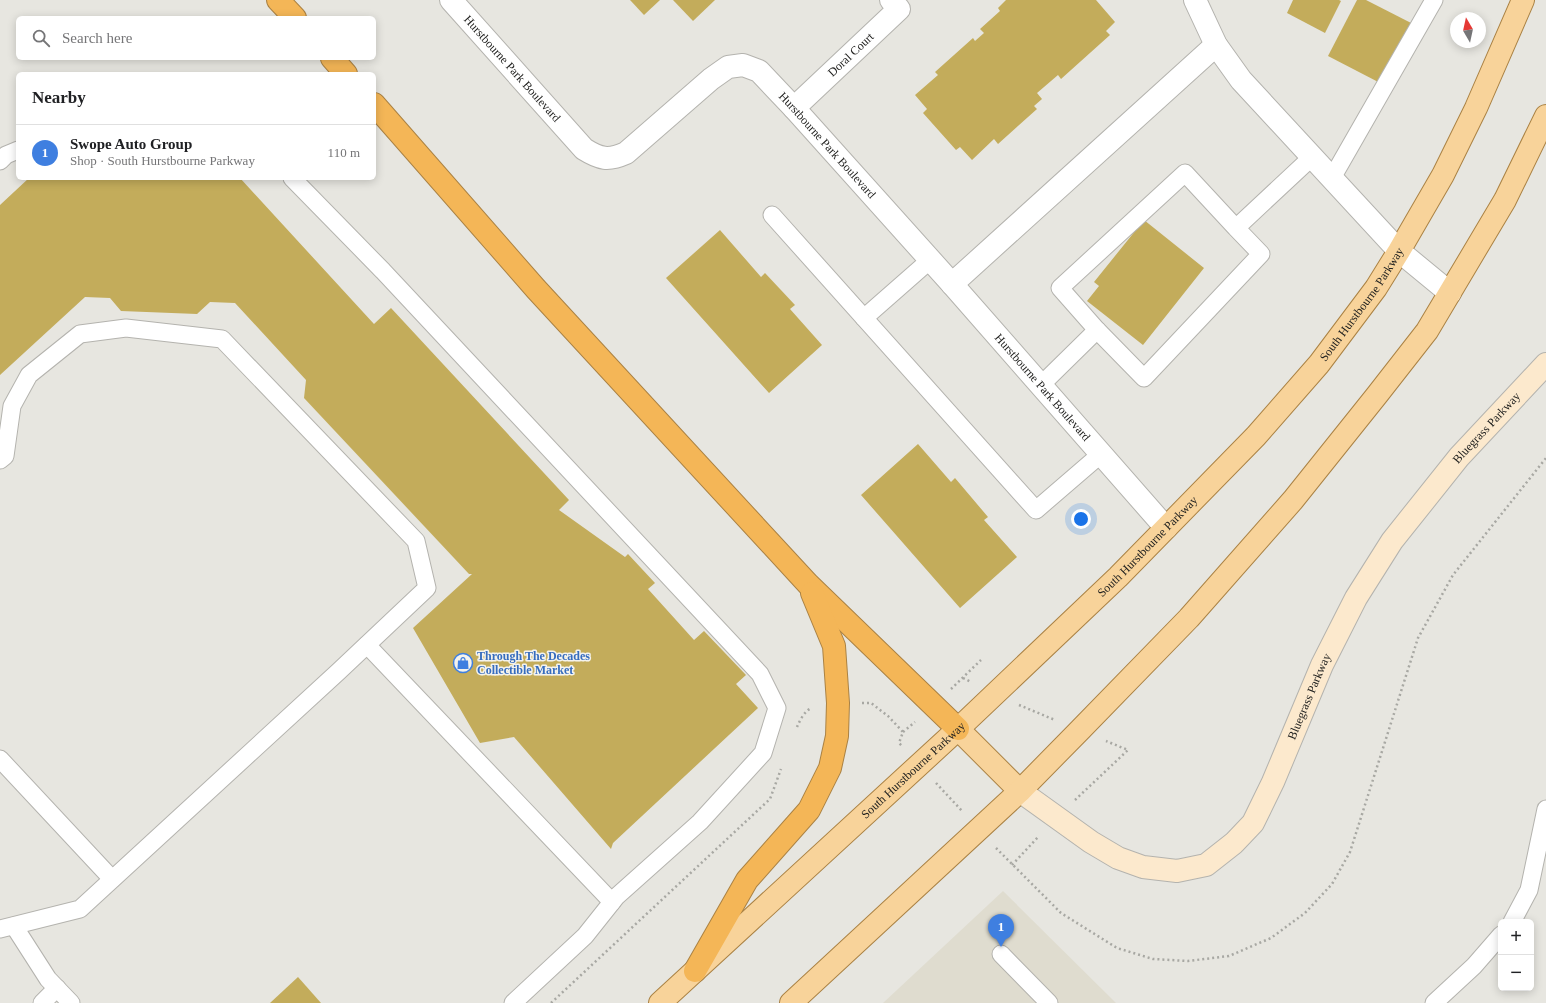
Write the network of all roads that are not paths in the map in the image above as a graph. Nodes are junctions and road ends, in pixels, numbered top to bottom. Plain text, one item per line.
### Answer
1 (278, 0) edge
2 (452, 0) edge
3 (891, 0) edge
4 (1434, 0) edge
5 (1518, 2) edge
6 (1202, 5) edge
7 (293, 16) edge
8 (1216, 45) junction
9 (334, 60) edge
10 (344, 72) edge
11 (376, 106) edge
12 (794, 108) junction
13 (1546, 116) edge
14 (16, 151) edge
15 (1312, 157) junction
16 (0, 161) edge
17 (1332, 178) junction
18 (294, 180) edge
19 (772, 215) dead end
20 (1236, 228) junction
21 (1399, 251) junction
22 (930, 260) junction
23 (952, 284) junction
24 (1450, 293) junction
25 (864, 318) junction
26 (1096, 330) junction
27 (1546, 364) edge
28 (1041, 385) junction
29 (1101, 454) junction
30 (0, 460) edge
31 (1166, 528) junction
32 (808, 584) junction
33 (367, 645) junction
34 (958, 730) junction
35 (0, 759) edge
36 (1020, 791) junction
37 (1546, 810) edge
38 (112, 879) junction
39 (612, 902) junction
40 (1514, 919) edge
41 (7, 928) edge
42 (1498, 938) edge
43 (1001, 954) dead end
44 (694, 971) junction
45 (57, 988) junction
46 (42, 1003) edge
47 (71, 1003) edge
48 (514, 1003) edge
49 (660, 1003) edge
50 (791, 1003) edge
51 (1049, 1003) edge
52 (1434, 1003) edge

1 - 7 highway
2 - 12 street, Hurstbourne Park Boulevard
3 - 12 street, Doral Court
4 - 17 lane
5 - 21 main road, South Hurstbourne Parkway
6 - 8 street
8 - 15 street
8 - 23 street
9 - 10 highway
11 - 32 highway
12 - 22 street, Hurstbourne Park Boulevard
13 - 24 main road
14 - 16 lane
15 - 17 street
15 - 20 lane
17 - 21 street
18 - 39 lane
19 - 25 lane
20 - 26 lane
20 - 26 lane
21 - 24 street
21 - 31 main road, South Hurstbourne Parkway
22 - 23 street, Hurstbourne Park Boulevard
22 - 25 lane
23 - 28 street, Hurstbourne Park Boulevard
24 - 36 main road
25 - 29 lane
26 - 28 lane
27 - 36 street, Bluegrass Parkway
28 - 29 street, Hurstbourne Park Boulevard
29 - 31 street, Hurstbourne Park Boulevard
30 - 33 lane
31 - 34 main road, South Hurstbourne Parkway
32 - 34 highway
32 - 44 highway
33 - 38 lane
33 - 39 lane
34 - 36 main road
34 - 44 main road, South Hurstbourne Parkway
35 - 38 lane
36 - 50 main road
37 - 40 lane
38 - 41 lane
39 - 48 lane
41 - 45 lane
42 - 52 lane
43 - 51 lane
44 - 49 main road, South Hurstbourne Parkway
45 - 46 lane
45 - 47 lane

